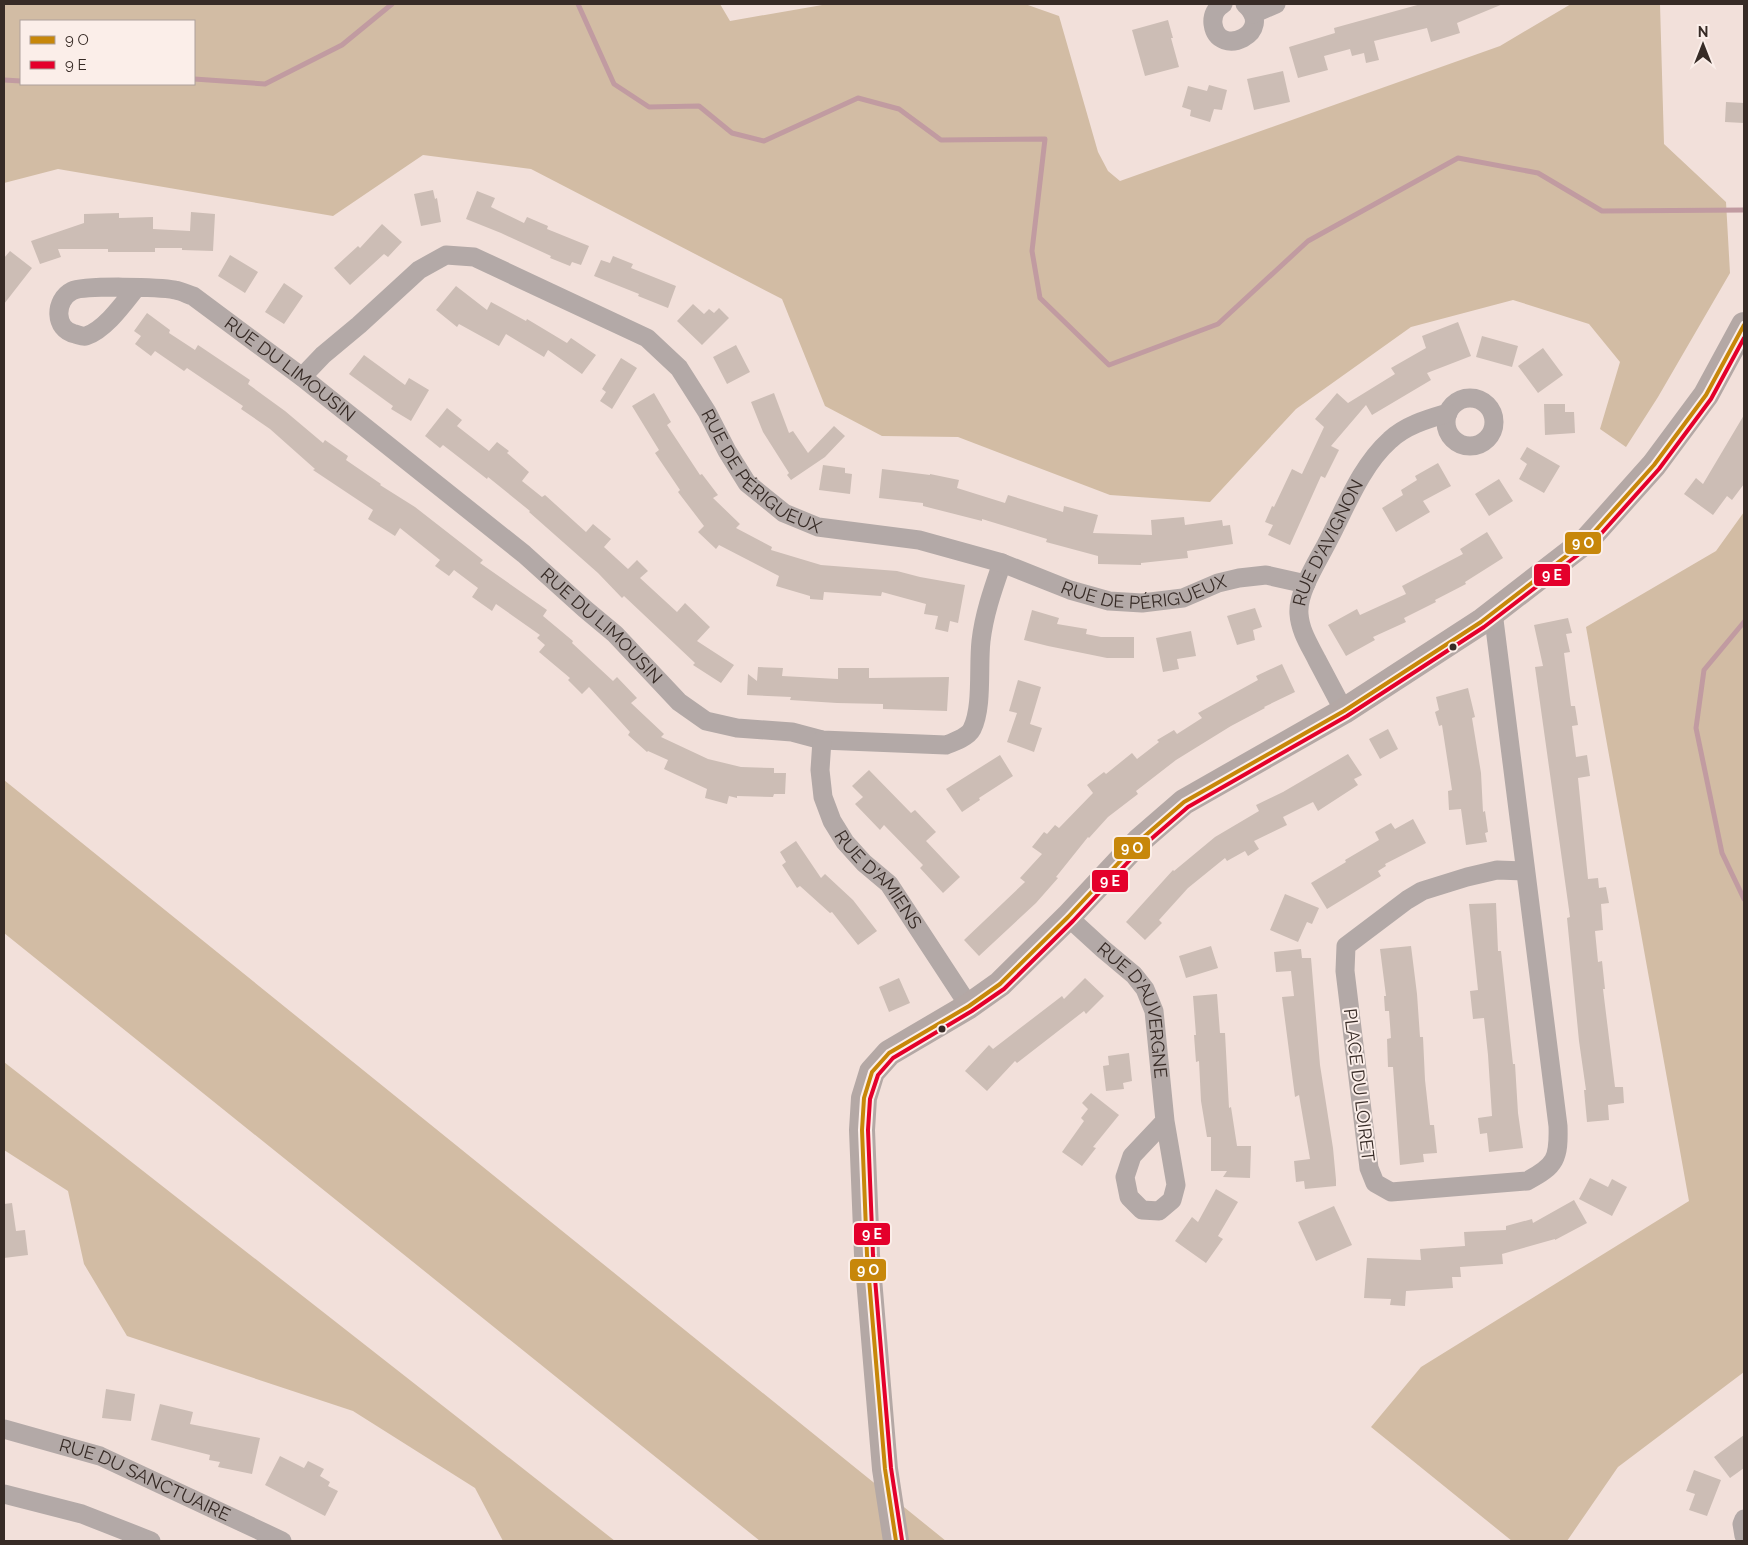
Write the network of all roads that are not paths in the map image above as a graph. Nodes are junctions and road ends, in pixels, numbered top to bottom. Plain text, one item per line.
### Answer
1 (1222, 4) edge
2 (1276, 4) edge
3 (1249, 9) edge
4 (136, 288) dead end
5 (1744, 325) edge
6 (302, 377) junction
7 (1448, 413) dead end
8 (1002, 564) junction
9 (1306, 584) junction
10 (1492, 612) junction
11 (1344, 711) junction
12 (822, 740) junction
13 (1526, 872) junction
14 (1068, 916) junction
15 (969, 1006) junction
16 (1165, 1121) dead end
17 (4, 1429) edge
18 (4, 1494) edge
19 (1744, 1519) edge
20 (1744, 1536) edge
21 (151, 1541) edge
22 (282, 1541) edge
23 (896, 1541) edge

1 - 3 street
2 - 3 street
4 - 6 street, RUE DU LIMOUSIN
5 - 10 street
6 - 8 street, RUE DE PÉRIGUEUX
6 - 12 street, RUE DU LIMOUSIN
7 - 9 street, RUE D'AVIGNON
8 - 9 street, RUE DE PÉRIGUEUX
8 - 12 street, RUE DU LIMOUSIN
9 - 11 street, RUE D'AVIGNON
10 - 11 street
10 - 13 street, PLACE DU LOIRET
11 - 14 street
12 - 15 street, RUE D'AMIENS
13 - 13 street, PLACE DU LOIRET
14 - 15 street
14 - 16 street, RUE D'AUVERGNE
15 - 23 street
17 - 22 street, RUE DU SANCTUAIRE
18 - 21 street
19 - 20 street

